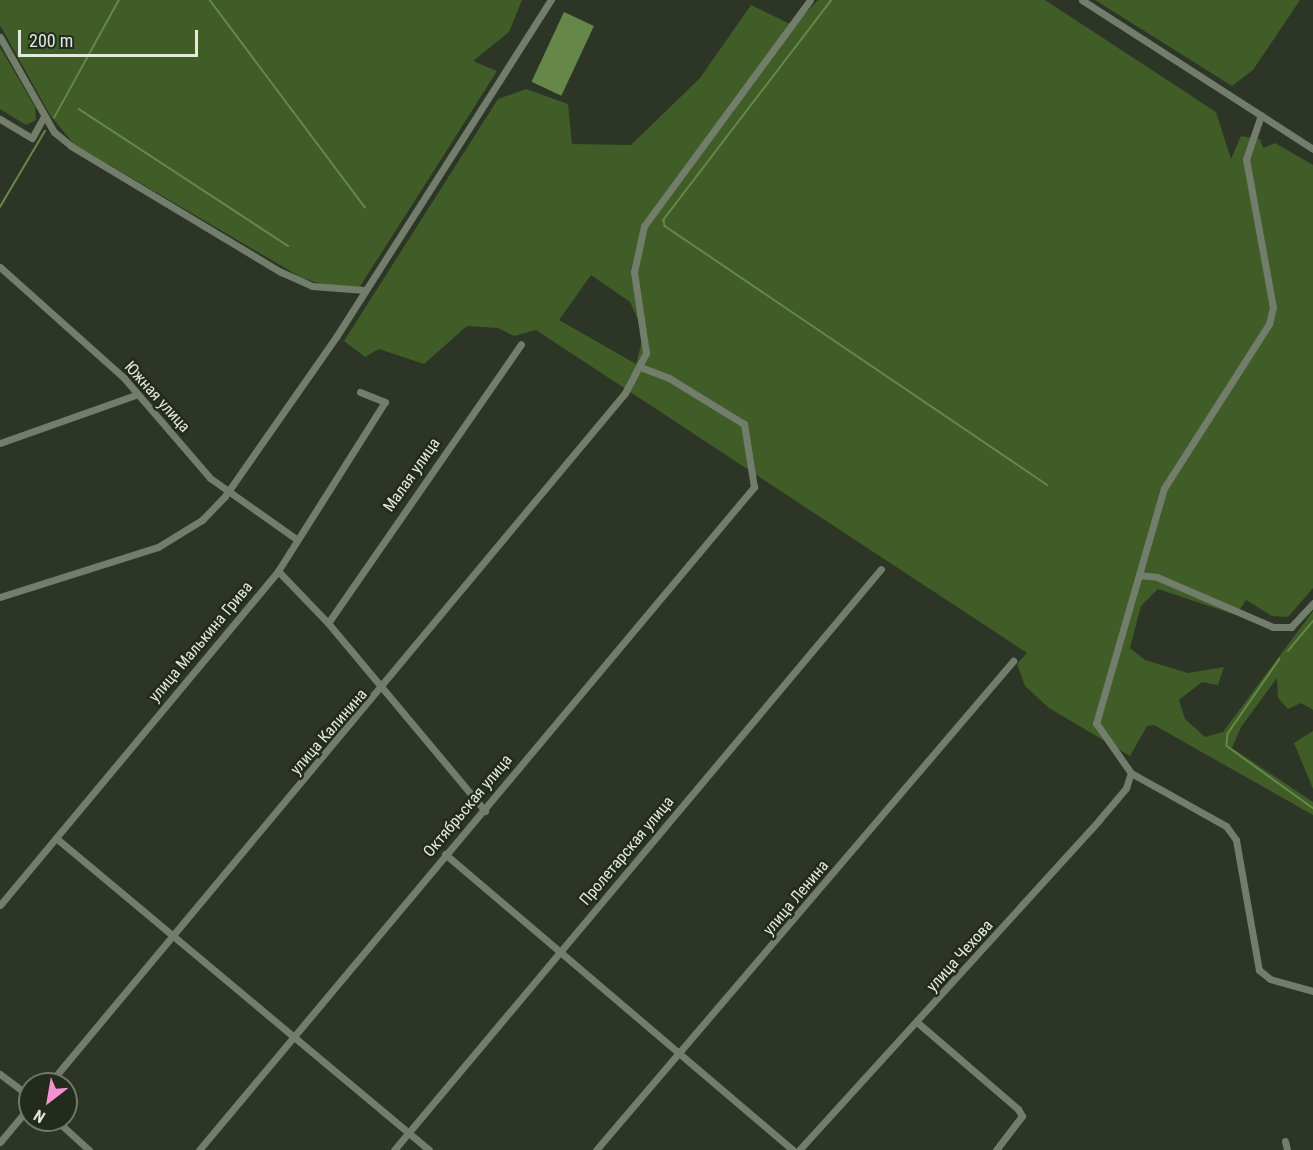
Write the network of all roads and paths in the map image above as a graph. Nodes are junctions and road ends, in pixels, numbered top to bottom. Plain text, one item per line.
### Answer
1 (551, 0) edge
2 (810, 0) edge
3 (1082, 0) edge
4 (0, 37) edge
5 (1261, 115) junction
6 (44, 116) junction
7 (0, 118) edge
8 (1313, 149) edge
9 (0, 267) edge
10 (365, 290) junction
11 (521, 344) dead end
12 (640, 368) junction
13 (360, 392) dead end
14 (138, 394) junction
15 (0, 443) edge
16 (228, 492) junction
17 (296, 540) junction
18 (881, 569) dead end
19 (278, 571) junction
20 (1139, 575) junction
21 (0, 597) edge
22 (1313, 603) edge
23 (328, 622) junction
24 (1013, 661) dead end
25 (381, 692) junction
26 (1131, 773) junction
27 (485, 810) junction
28 (56, 838) junction
29 (445, 854) junction
30 (0, 905) edge
31 (174, 933) junction
32 (560, 952) junction
33 (1313, 991) edge
34 (918, 1023) junction
35 (295, 1036) junction
36 (681, 1055) junction
37 (59, 1072) edge
38 (0, 1074) edge
39 (18, 1088) edge
40 (18, 1121) edge
41 (69, 1132) edge
42 (408, 1133) junction
43 (1285, 1141) dead end
44 (0, 1143) edge
45 (89, 1150) edge
46 (199, 1150) edge
47 (394, 1150) edge
48 (429, 1150) edge
49 (596, 1150) edge
50 (793, 1150) edge
51 (799, 1150) edge
52 (996, 1150) edge
53 (1287, 1150) edge

1 - 10 street
2 - 12 street
3 - 5 street
4 - 6 street
5 - 8 street
5 - 20 street
6 - 7 street
6 - 10 street
9 - 14 street, Южная улица
10 - 16 street
11 - 23 street, Малая улица
12 - 25 street, улица Калинина
12 - 27 street, Октябрьская улица
13 - 17 street, улица Малькина Грива
14 - 15 street
14 - 16 street, Южная улица
16 - 17 street, Южная улица
16 - 21 street
17 - 19 street, улица Малькина Грива
18 - 32 street, Пролетарская улица
19 - 23 street
19 - 28 street, улица Малькина Грива
20 - 22 street
20 - 26 street
23 - 25 street
24 - 36 street, улица Ленина
25 - 27 street
25 - 31 street, улица Калинина
26 - 33 street
26 - 34 street, улица Чехова
27 - 29 street, Октябрьская улица
28 - 30 street, улица Малькина Грива
28 - 31 street
29 - 32 street
29 - 35 street, Октябрьская улица
31 - 35 street
31 - 37 street, улица Калинина
32 - 36 street
32 - 42 street, Пролетарская улица
34 - 51 street, улица Чехова
34 - 52 street
35 - 42 street
35 - 46 street, Октябрьская улица
36 - 49 street, улица Ленина
36 - 50 street
38 - 39 street
40 - 44 street
41 - 45 street
42 - 47 street, Пролетарская улица
42 - 48 street
43 - 53 street

